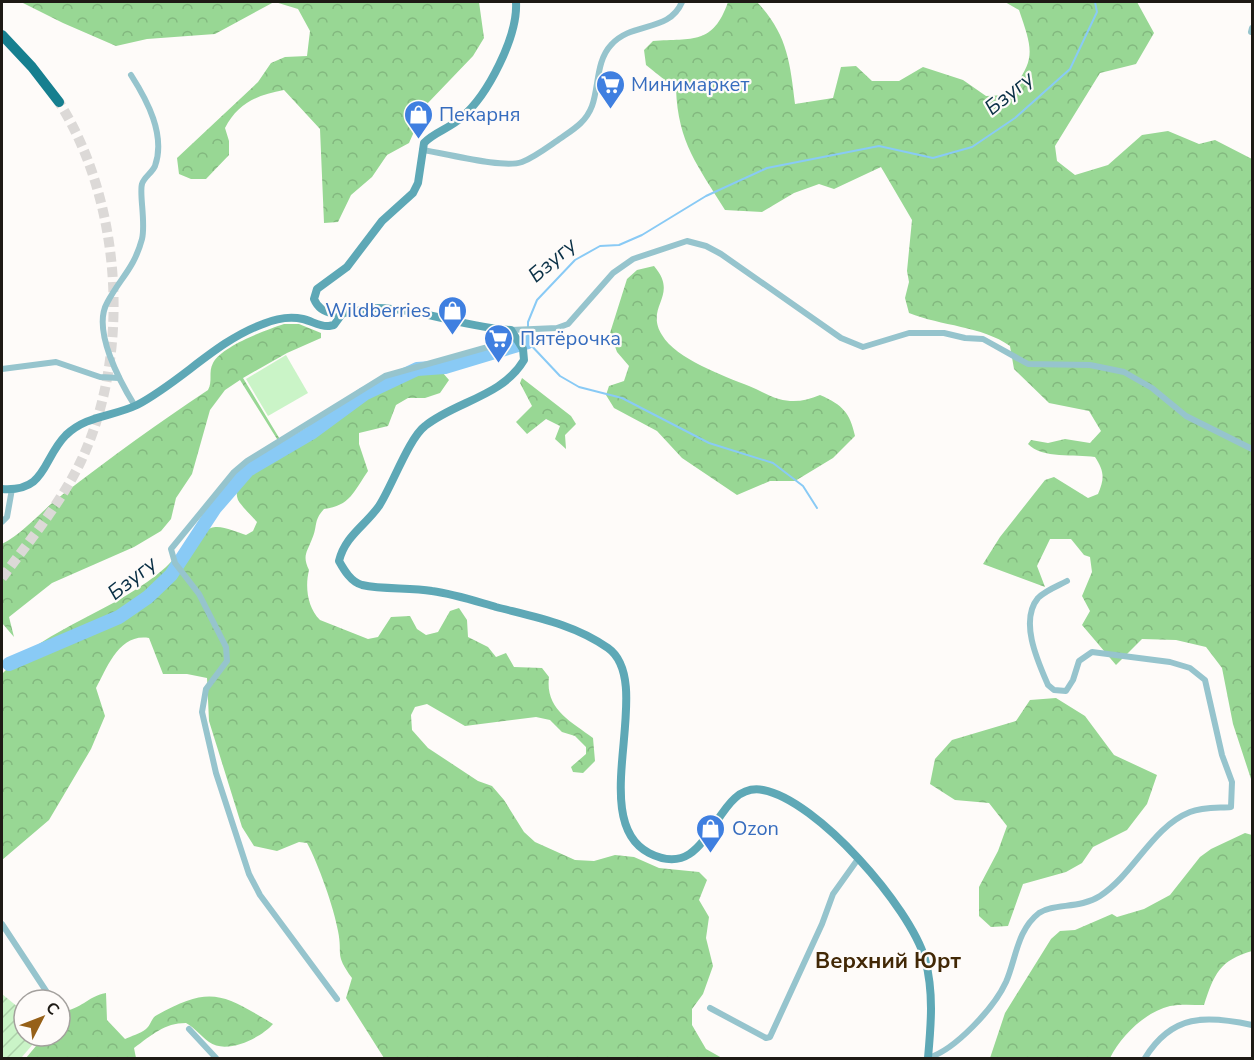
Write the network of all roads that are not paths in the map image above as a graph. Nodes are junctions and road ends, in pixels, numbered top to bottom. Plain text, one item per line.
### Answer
1 (516, 2) edge
2 (682, 2) edge
3 (2, 35) edge
4 (131, 75) dead end
5 (59, 102) tunnel mouth
6 (422, 150) junction
7 (342, 314) junction
8 (500, 330) junction
9 (511, 330) junction
10 (2, 369) edge
11 (118, 378) junction
12 (135, 406) junction
13 (1252, 449) edge
14 (2, 489) edge
15 (12, 489) junction
16 (2, 522) edge
17 (1067, 582) dead end
18 (858, 859) junction
19 (2, 924) edge
20 (44, 988) edge
21 (337, 999) dead end
22 (710, 1008) dead end
23 (1252, 1025) edge
24 (189, 1029) dead end
25 (928, 1058) edge
26 (216, 1059) edge
27 (1145, 1059) edge

1 - 6 street
2 - 6 street
3 - 5 highway
4 - 11 street
6 - 7 street
7 - 8 street
7 - 12 street
8 - 9 street
8 - 21 street
9 - 13 street
9 - 18 street
10 - 11 street
11 - 12 street
12 - 15 street
14 - 15 street
15 - 16 street
17 - 25 street
18 - 22 street
18 - 25 street
19 - 20 street
23 - 27 street
24 - 26 street

